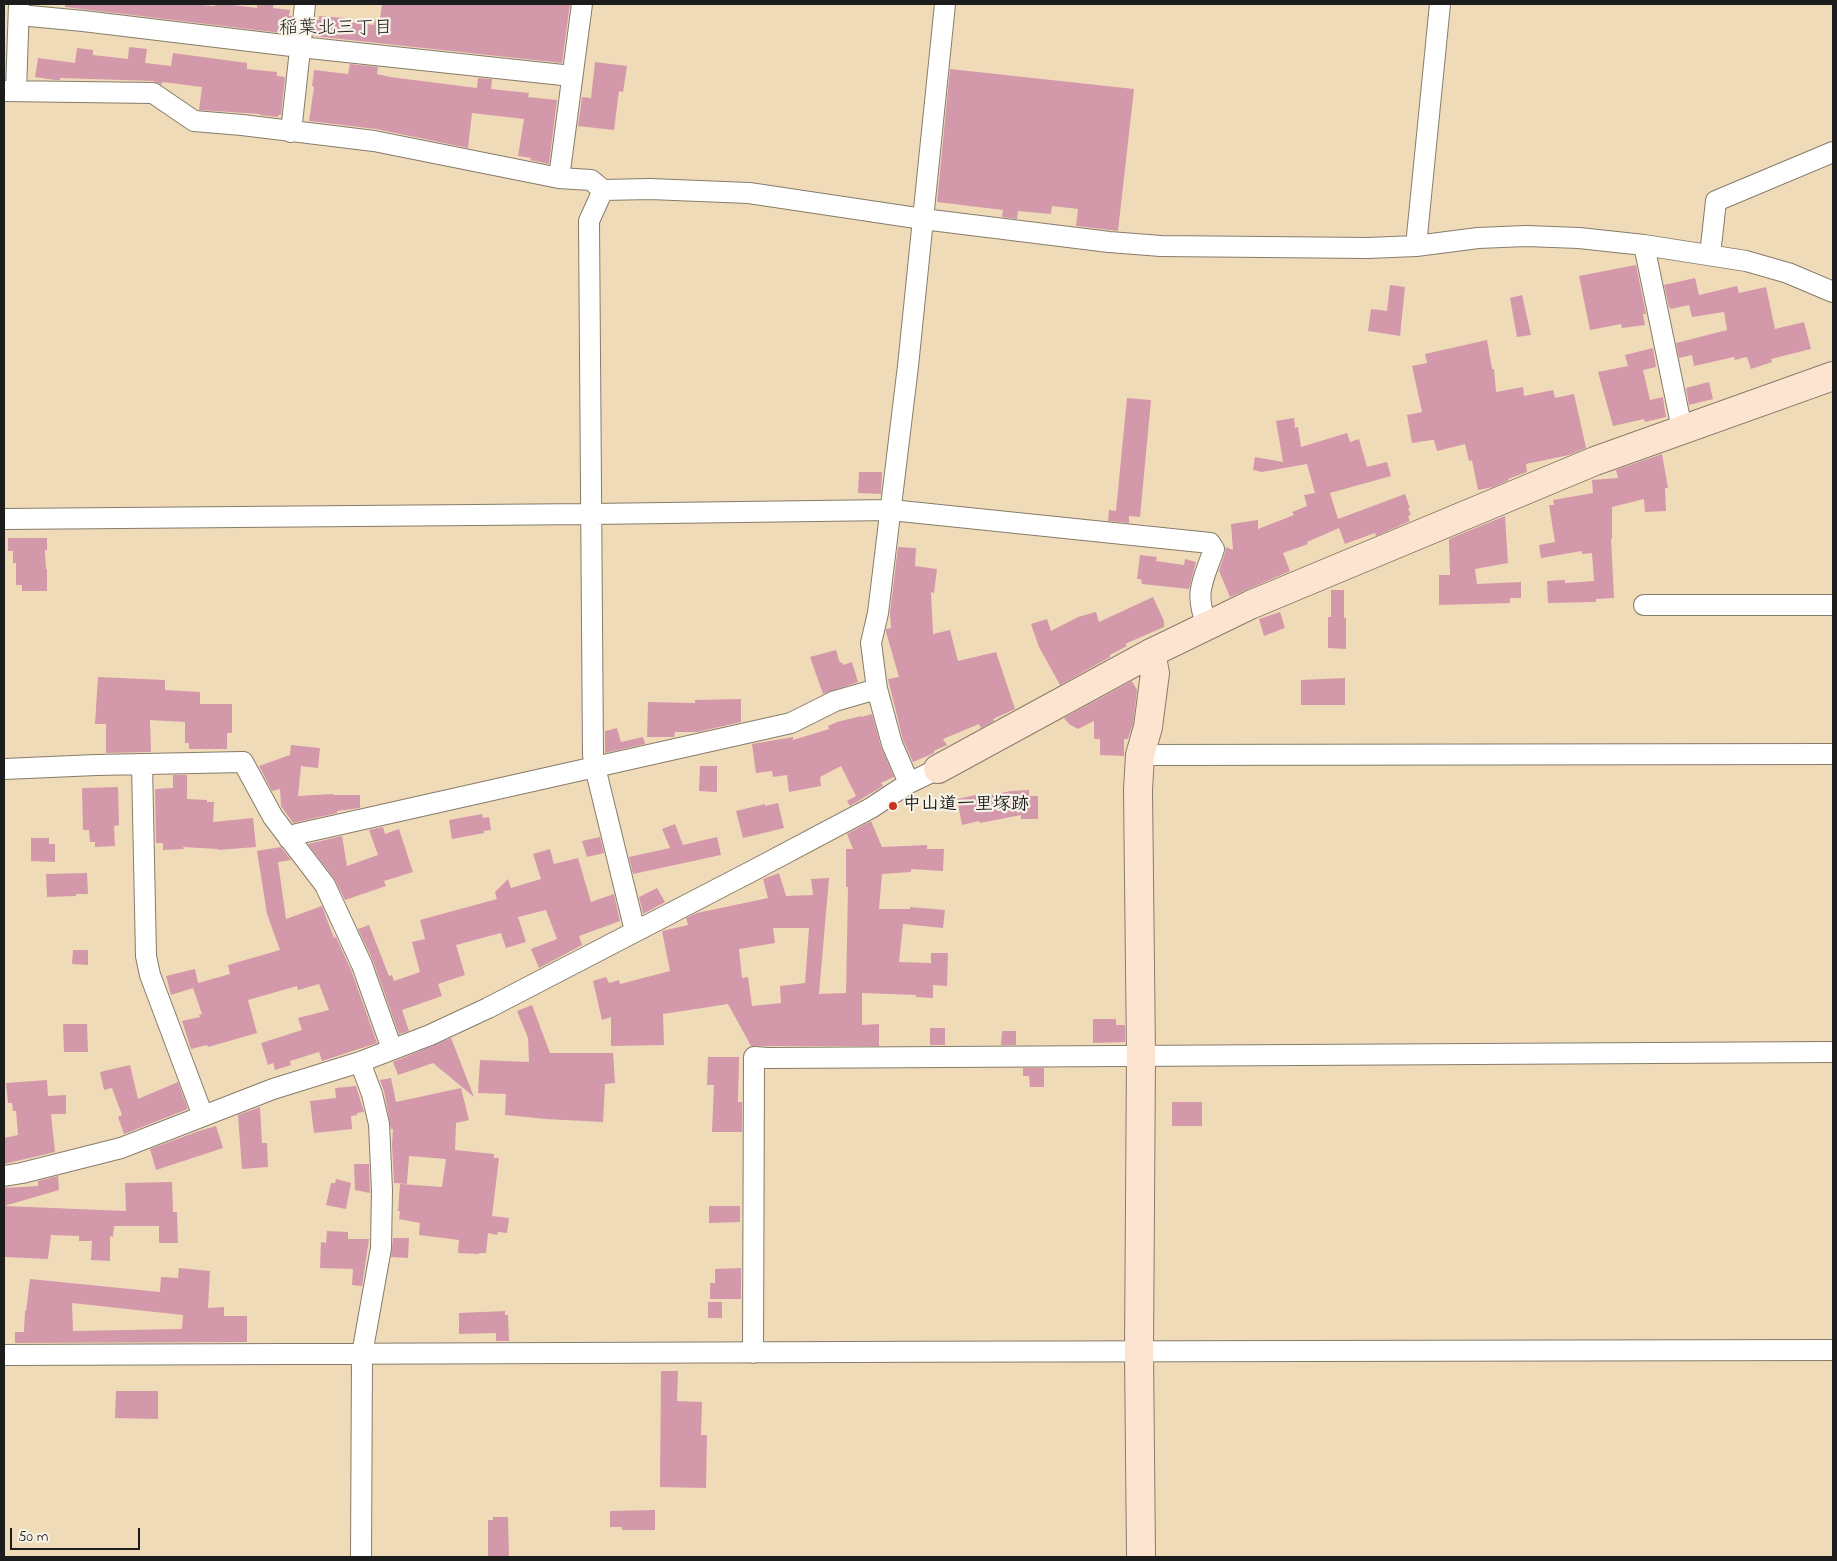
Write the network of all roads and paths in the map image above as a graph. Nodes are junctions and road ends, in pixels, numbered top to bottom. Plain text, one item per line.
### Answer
1 (305, 4) edge
2 (582, 4) edge
3 (945, 4) edge
4 (1440, 4) edge
5 (19, 10) edge
6 (300, 47) junction
7 (572, 76) junction
8 (10, 91) edge
9 (291, 132) junction
10 (1833, 152) edge
11 (559, 178) junction
12 (603, 190) junction
13 (923, 219) junction
14 (1644, 245) junction
15 (1416, 246) junction
16 (1710, 255) junction
17 (1833, 292) edge
18 (1833, 376) edge
19 (1682, 429) junction
20 (890, 510) junction
21 (591, 514) junction
22 (4, 519) edge
23 (1644, 605) dead end
24 (1833, 605) edge
25 (1207, 624) junction
26 (1151, 653) junction
27 (877, 689) junction
28 (1833, 754) edge
29 (1140, 755) junction
30 (142, 764) junction
31 (595, 767) junction
32 (4, 769) edge
33 (938, 769) joint
34 (909, 783) junction
35 (289, 839) junction
36 (635, 931) junction
37 (392, 1049) junction
38 (1833, 1052) edge
39 (1141, 1055) junction
40 (360, 1062) junction
41 (203, 1116) junction
42 (4, 1176) edge
43 (1833, 1350) edge
44 (1139, 1351) junction
45 (753, 1353) junction
46 (362, 1354) junction
47 (4, 1355) edge
48 (361, 1557) edge
49 (1141, 1557) edge

1 - 6 street
2 - 7 street
3 - 13 street
4 - 15 street
5 - 6 street
5 - 8 street
6 - 7 street
6 - 9 street
7 - 11 street
8 - 9 street
9 - 11 street
10 - 16 street
11 - 12 street
12 - 13 street
12 - 21 street
13 - 15 street
13 - 20 street
14 - 15 street
14 - 16 street
14 - 19 street
16 - 17 street
18 - 19 street
19 - 25 street
20 - 21 street
20 - 25 street
20 - 27 street
21 - 22 street
21 - 31 street
23 - 24 street
25 - 26 street
26 - 29 street
26 - 33 street
27 - 31 street
27 - 34 street
28 - 29 street
29 - 39 street
30 - 32 street
30 - 35 street
30 - 41 street
31 - 35 street
31 - 36 street
33 - 34 street
34 - 36 street
35 - 37 street
36 - 37 street
37 - 40 street
38 - 39 street
39 - 44 street
39 - 45 street
40 - 41 street
40 - 46 street
41 - 42 street
43 - 44 street
44 - 45 street
44 - 49 street
45 - 46 street
46 - 47 street
46 - 48 street

